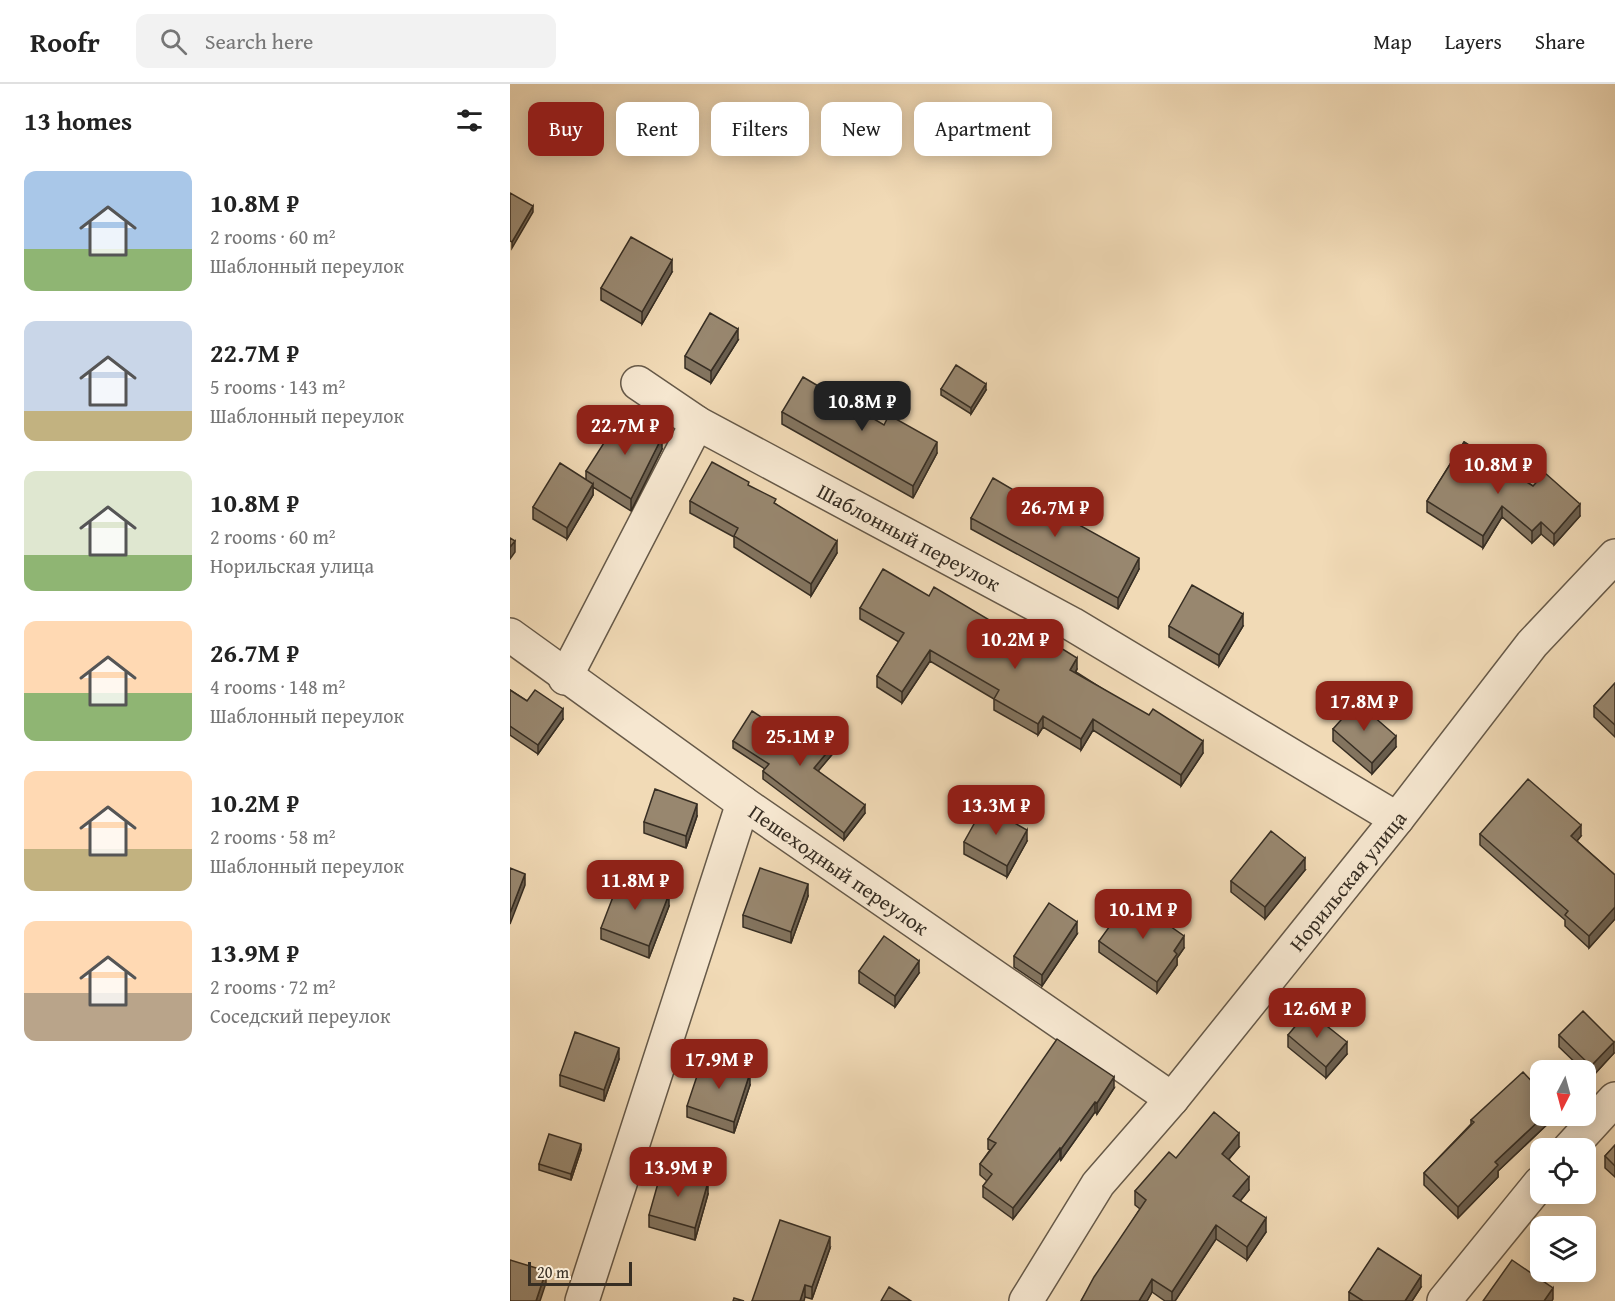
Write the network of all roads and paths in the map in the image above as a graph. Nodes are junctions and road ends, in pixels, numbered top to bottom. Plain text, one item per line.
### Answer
1 (638, 383) dead end
2 (697, 423) junction
3 (1615, 556) edge
4 (510, 635) edge
5 (566, 678) junction
6 (743, 803) junction
7 (1397, 819) junction
8 (1172, 1099) junction
9 (1615, 1099) edge
10 (1579, 1138) edge
11 (1530, 1195) edge
12 (582, 1301) edge
13 (1026, 1301) edge
14 (1444, 1301) edge

1 - 2 street, Шаблонный переулок
2 - 5 street
2 - 7 street, Шаблонный переулок
3 - 7 street, Норильская улица
4 - 5 street, Пешеходный переулок
5 - 6 street, Пешеходный переулок
6 - 8 street, Пешеходный переулок
6 - 12 street
7 - 8 street, Норильская улица
8 - 13 street, Норильская улица
9 - 10 street
11 - 14 street

